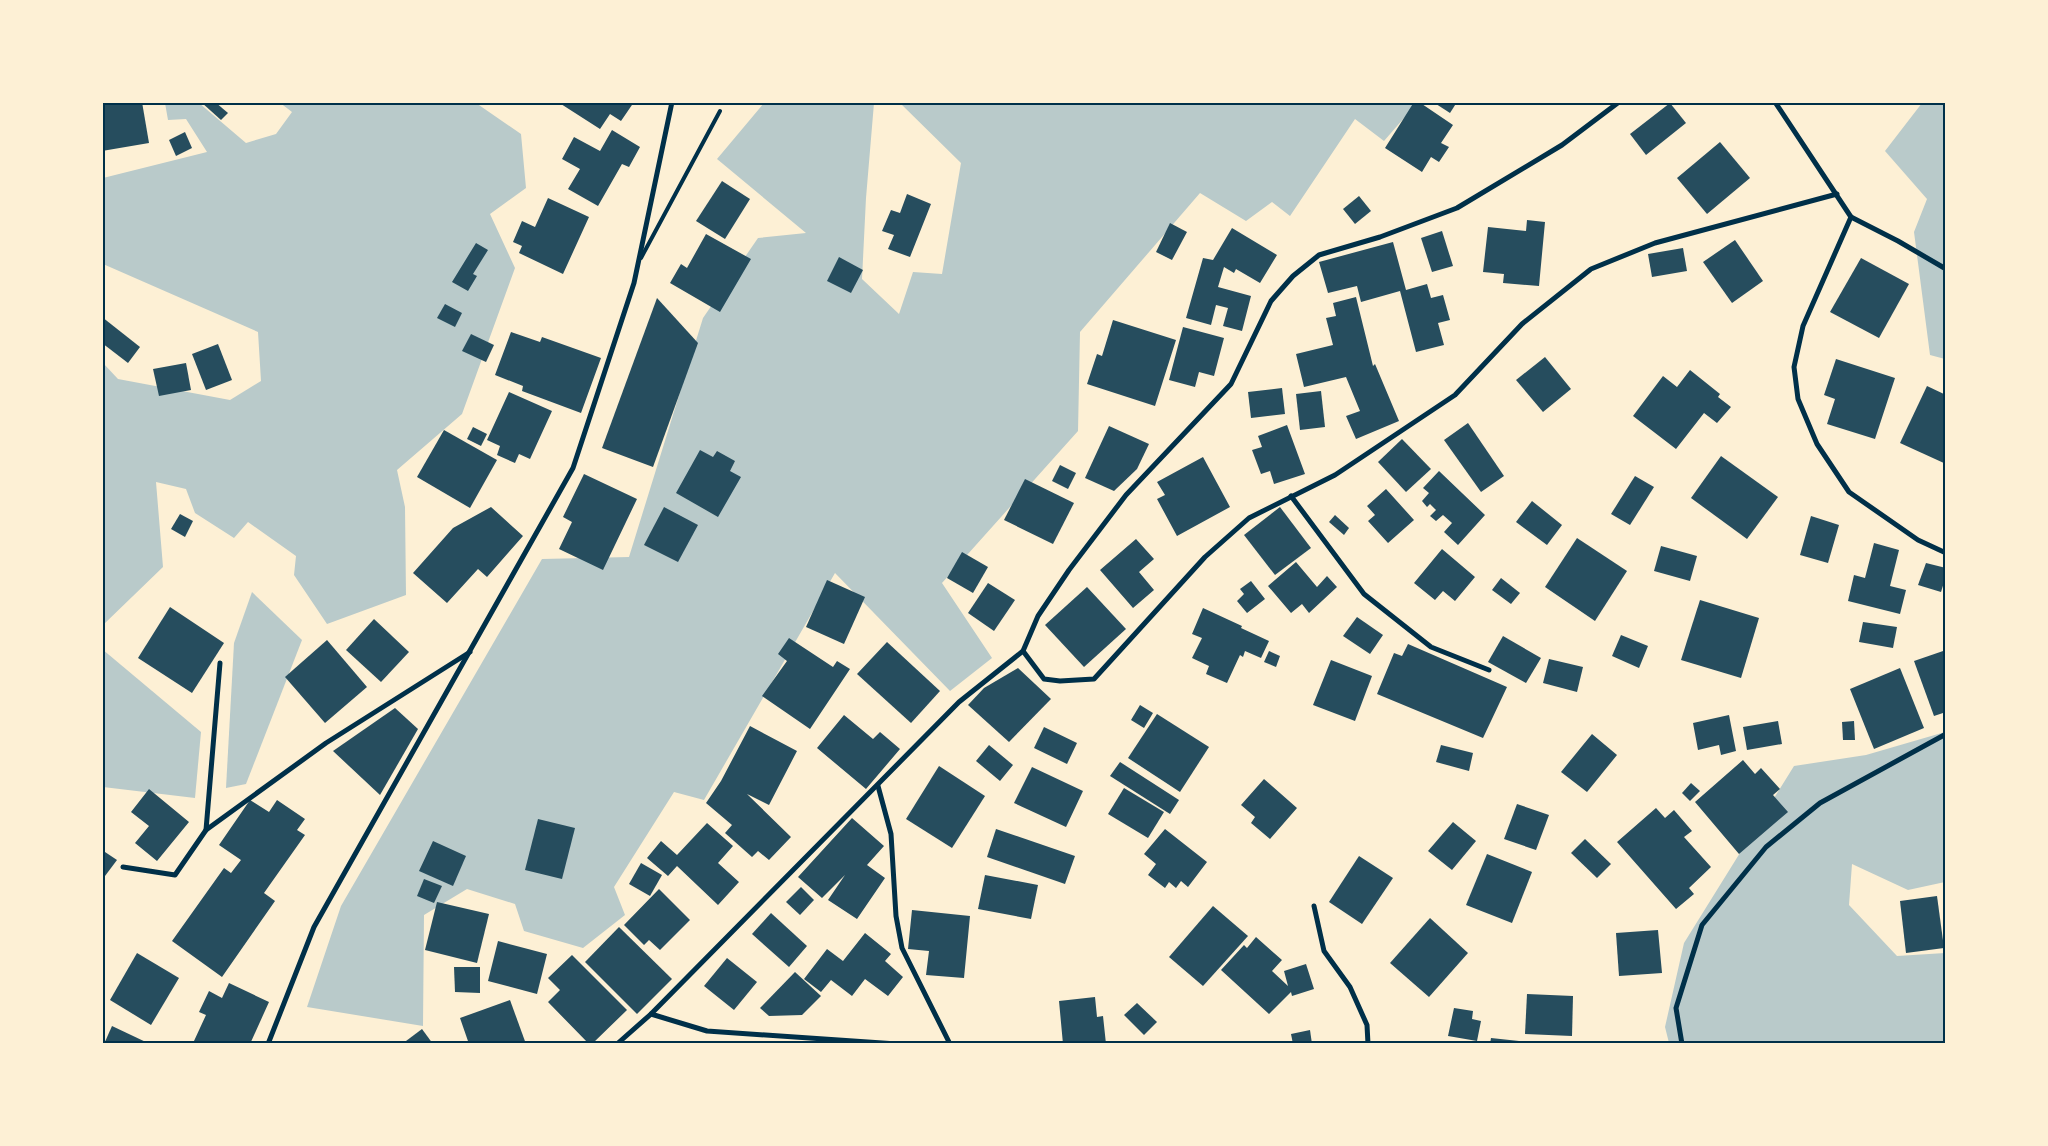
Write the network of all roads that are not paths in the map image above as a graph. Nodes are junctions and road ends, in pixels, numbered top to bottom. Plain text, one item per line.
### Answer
1 (672, 102) edge
2 (1619, 102) edge
3 (1775, 102) edge
4 (720, 111) dead end
5 (1836, 194) junction
6 (1851, 216) junction
7 (638, 262) junction
8 (1946, 268) edge
9 (1291, 496) junction
10 (1946, 553) edge
11 (470, 651) junction
12 (1023, 651) junction
13 (220, 663) dead end
14 (1489, 670) dead end
15 (1946, 734) edge
16 (878, 786) junction
17 (206, 830) junction
18 (123, 867) dead end
19 (1314, 906) dead end
20 (651, 1014) junction
21 (268, 1044) edge
22 (617, 1044) edge
23 (897, 1044) edge
24 (950, 1044) edge
25 (1368, 1044) edge
26 (1682, 1044) edge

1 - 7 street
2 - 12 street
3 - 5 street
4 - 7 lane
5 - 6 street
5 - 9 street
6 - 8 street
6 - 10 street
7 - 11 street
9 - 12 street
9 - 14 street
11 - 17 street
11 - 21 street
12 - 16 street
13 - 17 street
15 - 26 street
16 - 20 street
16 - 24 street
17 - 18 street
19 - 25 street
20 - 22 street
20 - 23 street

